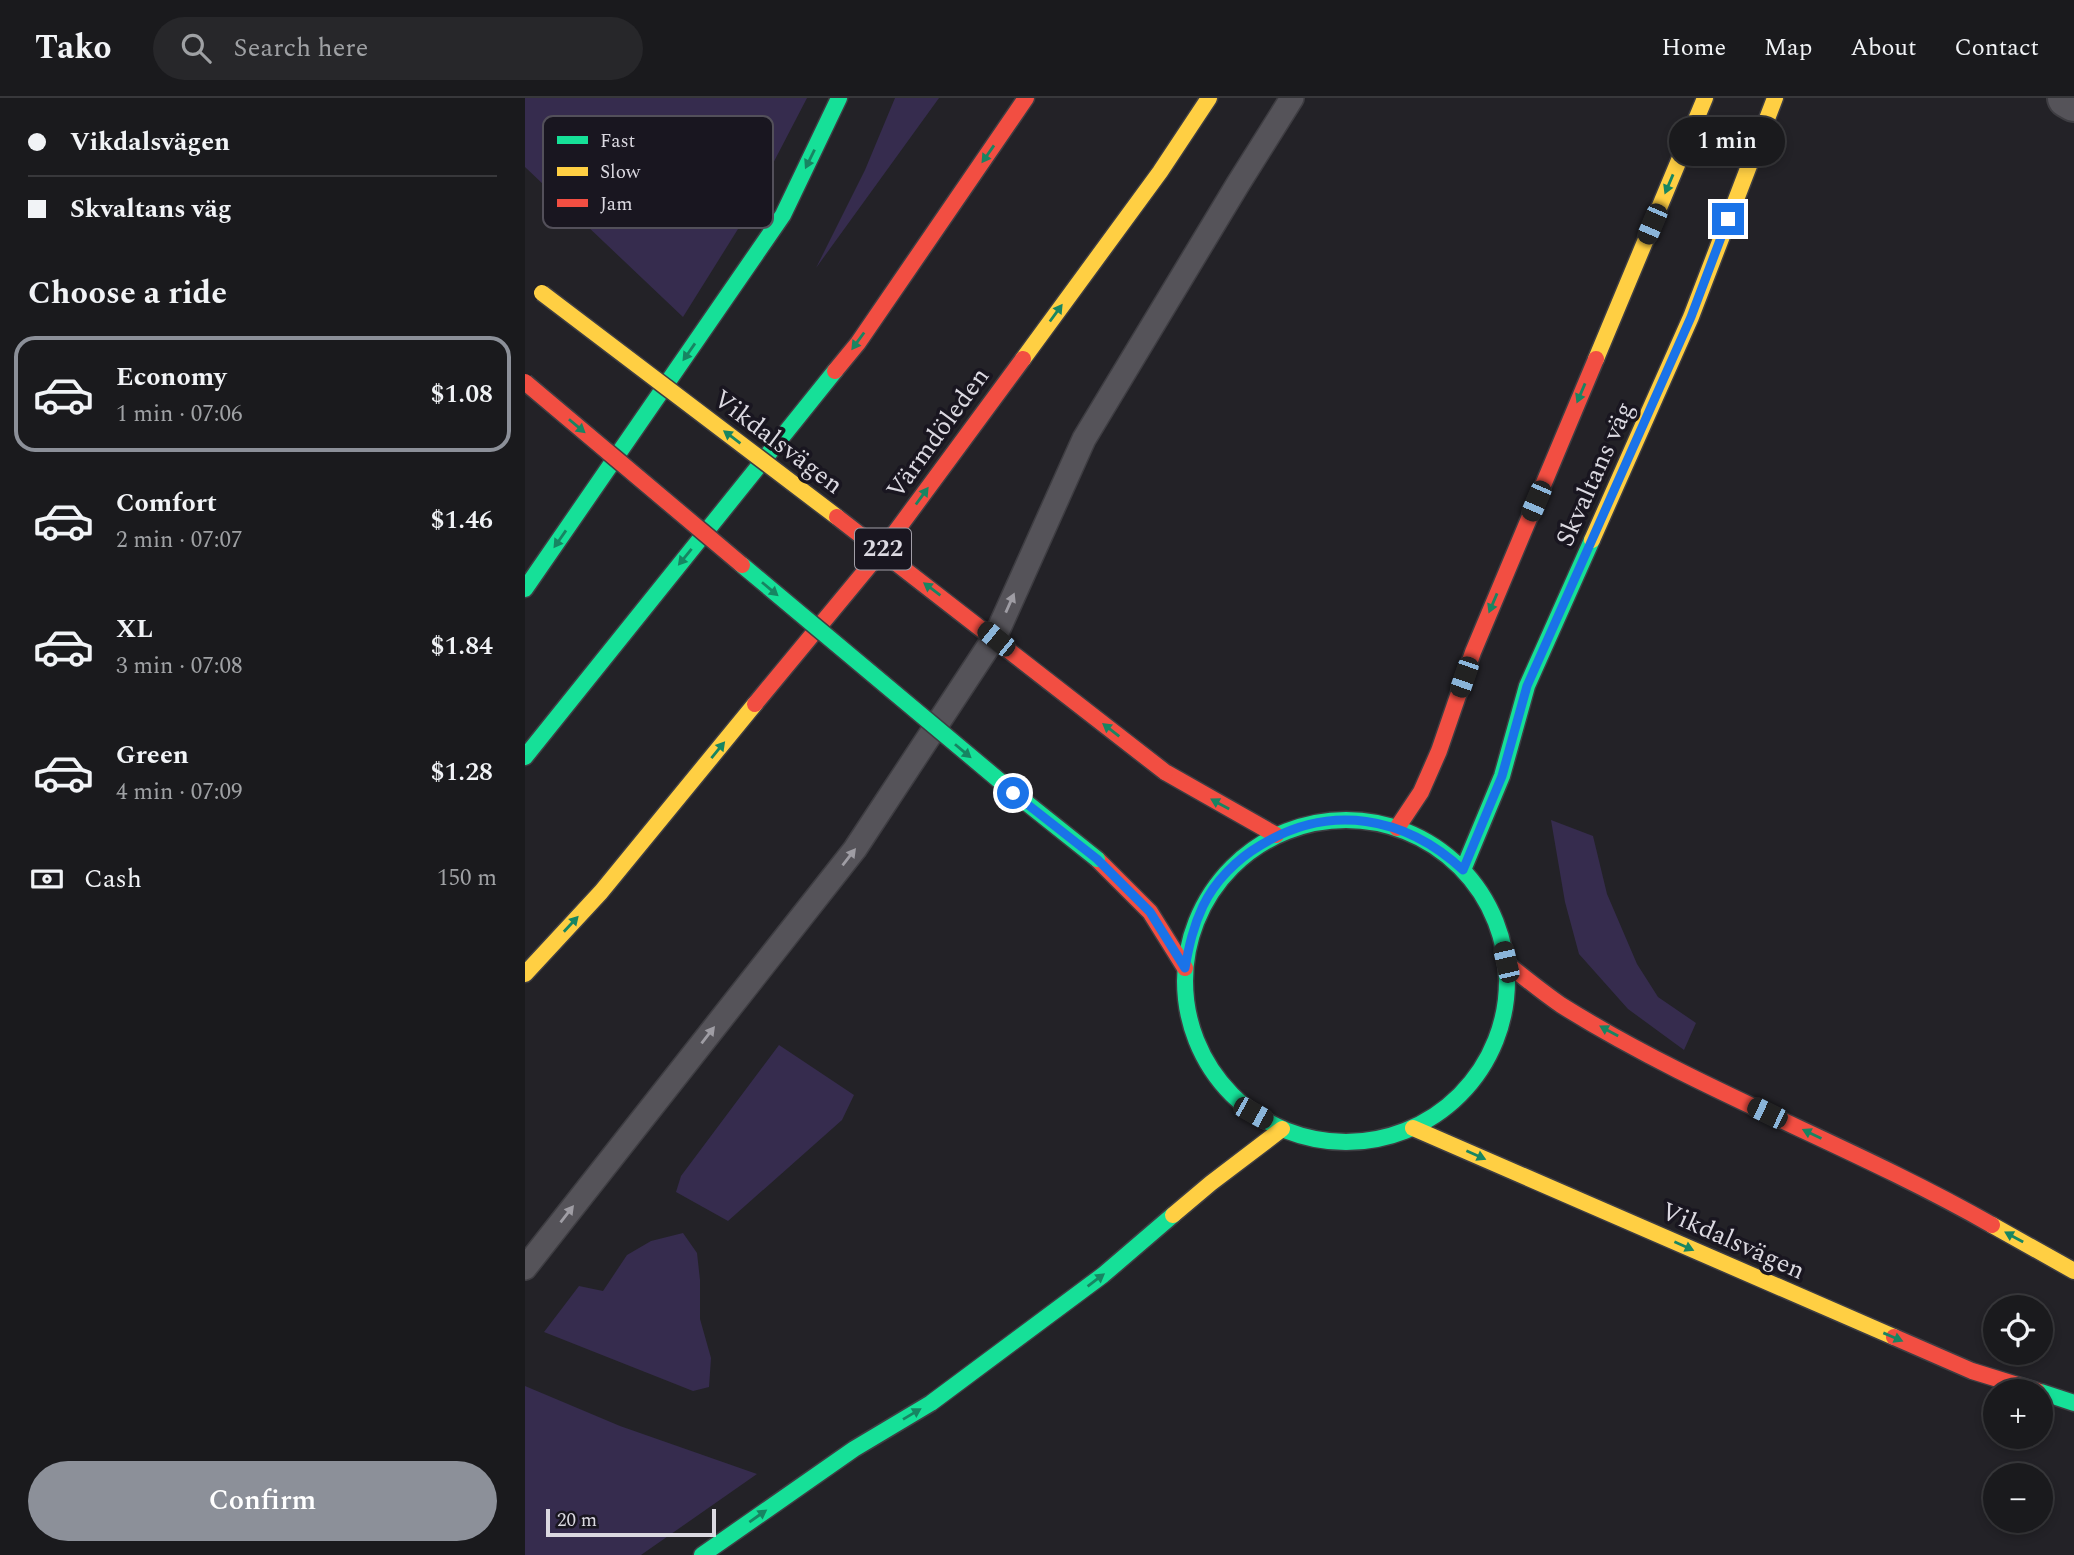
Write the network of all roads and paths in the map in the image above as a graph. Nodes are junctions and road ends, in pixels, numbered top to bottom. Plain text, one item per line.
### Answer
1 (839, 98) edge
2 (1026, 98) edge
3 (1209, 98) edge
4 (1292, 98) edge
5 (1705, 98) edge
6 (1775, 98) edge
7 (2067, 98) edge
8 (2074, 102) edge
9 (525, 280) edge
10 (525, 383) edge
11 (525, 589) edge
12 (525, 757) edge
13 (1397, 828) junction
14 (1276, 835) junction
15 (1463, 870) junction
16 (1506, 962) junction
17 (1185, 968) junction
18 (525, 974) edge
19 (1413, 1128) junction
20 (1282, 1129) junction
21 (525, 1268) edge
22 (2074, 1270) edge
23 (1998, 1379) edge
24 (2053, 1396) edge
25 (2074, 1403) edge
26 (702, 1555) edge

1 -> 11 main road
2 -> 12 main road
18 -> 3 main road, Värmdöleden / 222
21 -> 4 lane
5 -> 13 main road, Skvaltans väg
6 - 15 main road, Skvaltans väg
7 - 8 street
14 -> 9 main road, Vikdalsvägen, bridge
10 -> 17 main road, bridge
13 - 14 main road
13 - 15 main road
14 - 17 main road
15 - 16 main road
16 - 19 main road
22 -> 16 main road
17 - 20 main road
19 - 20 main road
19 -> 23 main road, Vikdalsvägen
26 -> 20 main road
24 - 25 main road, Vikdalsvägen

